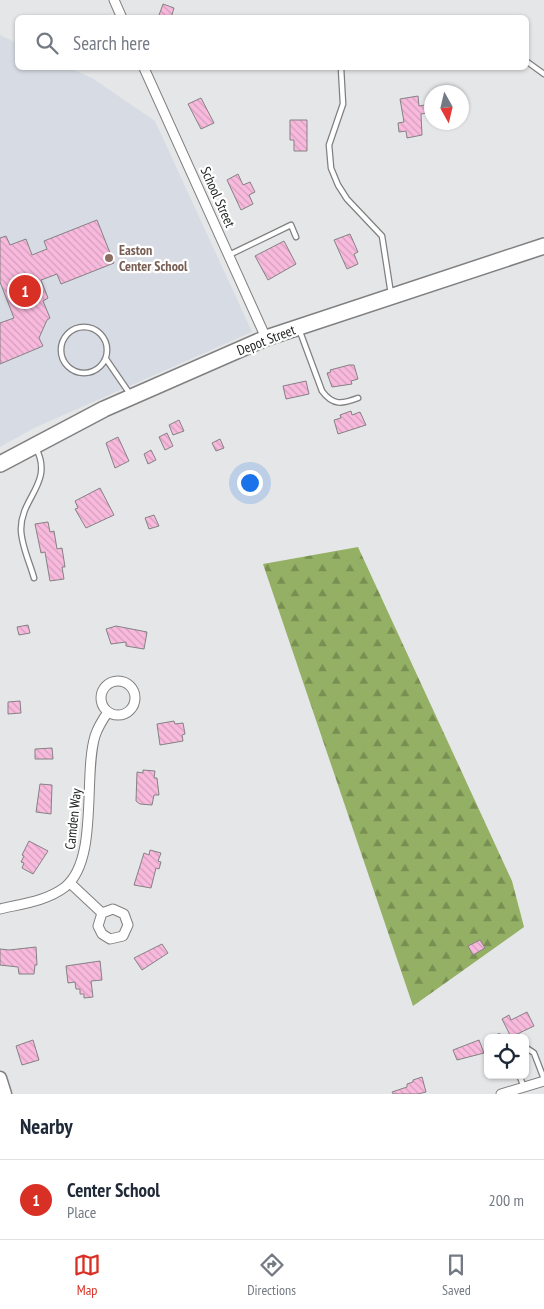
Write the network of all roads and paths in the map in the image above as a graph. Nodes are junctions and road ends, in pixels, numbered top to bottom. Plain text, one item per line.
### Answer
1 (117, 2) edge
2 (121, 15) edge
3 (529, 63) edge
4 (145, 70) edge
5 (341, 70) edge
6 (544, 74) edge
7 (296, 237) dead end
8 (544, 246) edge
9 (229, 255) junction
10 (392, 295) junction
11 (298, 328) junction
12 (266, 338) junction
13 (106, 359) junction
14 (132, 397) junction
15 (358, 398) dead end
16 (35, 445) junction
17 (0, 464) edge
18 (34, 578) dead end
19 (108, 712) dead end
20 (70, 883) junction
21 (0, 909) edge
22 (102, 913) dead end
23 (529, 1050) edge
24 (0, 1078) edge
25 (521, 1079) edge
26 (544, 1080) edge
27 (524, 1087) junction
28 (5, 1094) edge
29 (501, 1094) edge

1 - 2 street
3 - 6 lane
4 - 9 street, School Street
5 - 10 lane
7 - 9 lane
8 - 10 highway, Depot Street
9 - 12 street, School Street
10 - 11 highway, Depot Street
11 - 12 highway, Depot Street
11 - 15 lane
12 - 14 highway, Depot Street
13 - 13 lane
13 - 14 lane
14 - 16 highway, Depot Street
16 - 17 highway, Depot Street
16 - 18 lane
19 - 20 street, Camden Way
20 - 21 street
20 - 22 street
23 - 26 lane
24 - 28 main road
25 - 27 lane
26 - 27 street
27 - 29 street

